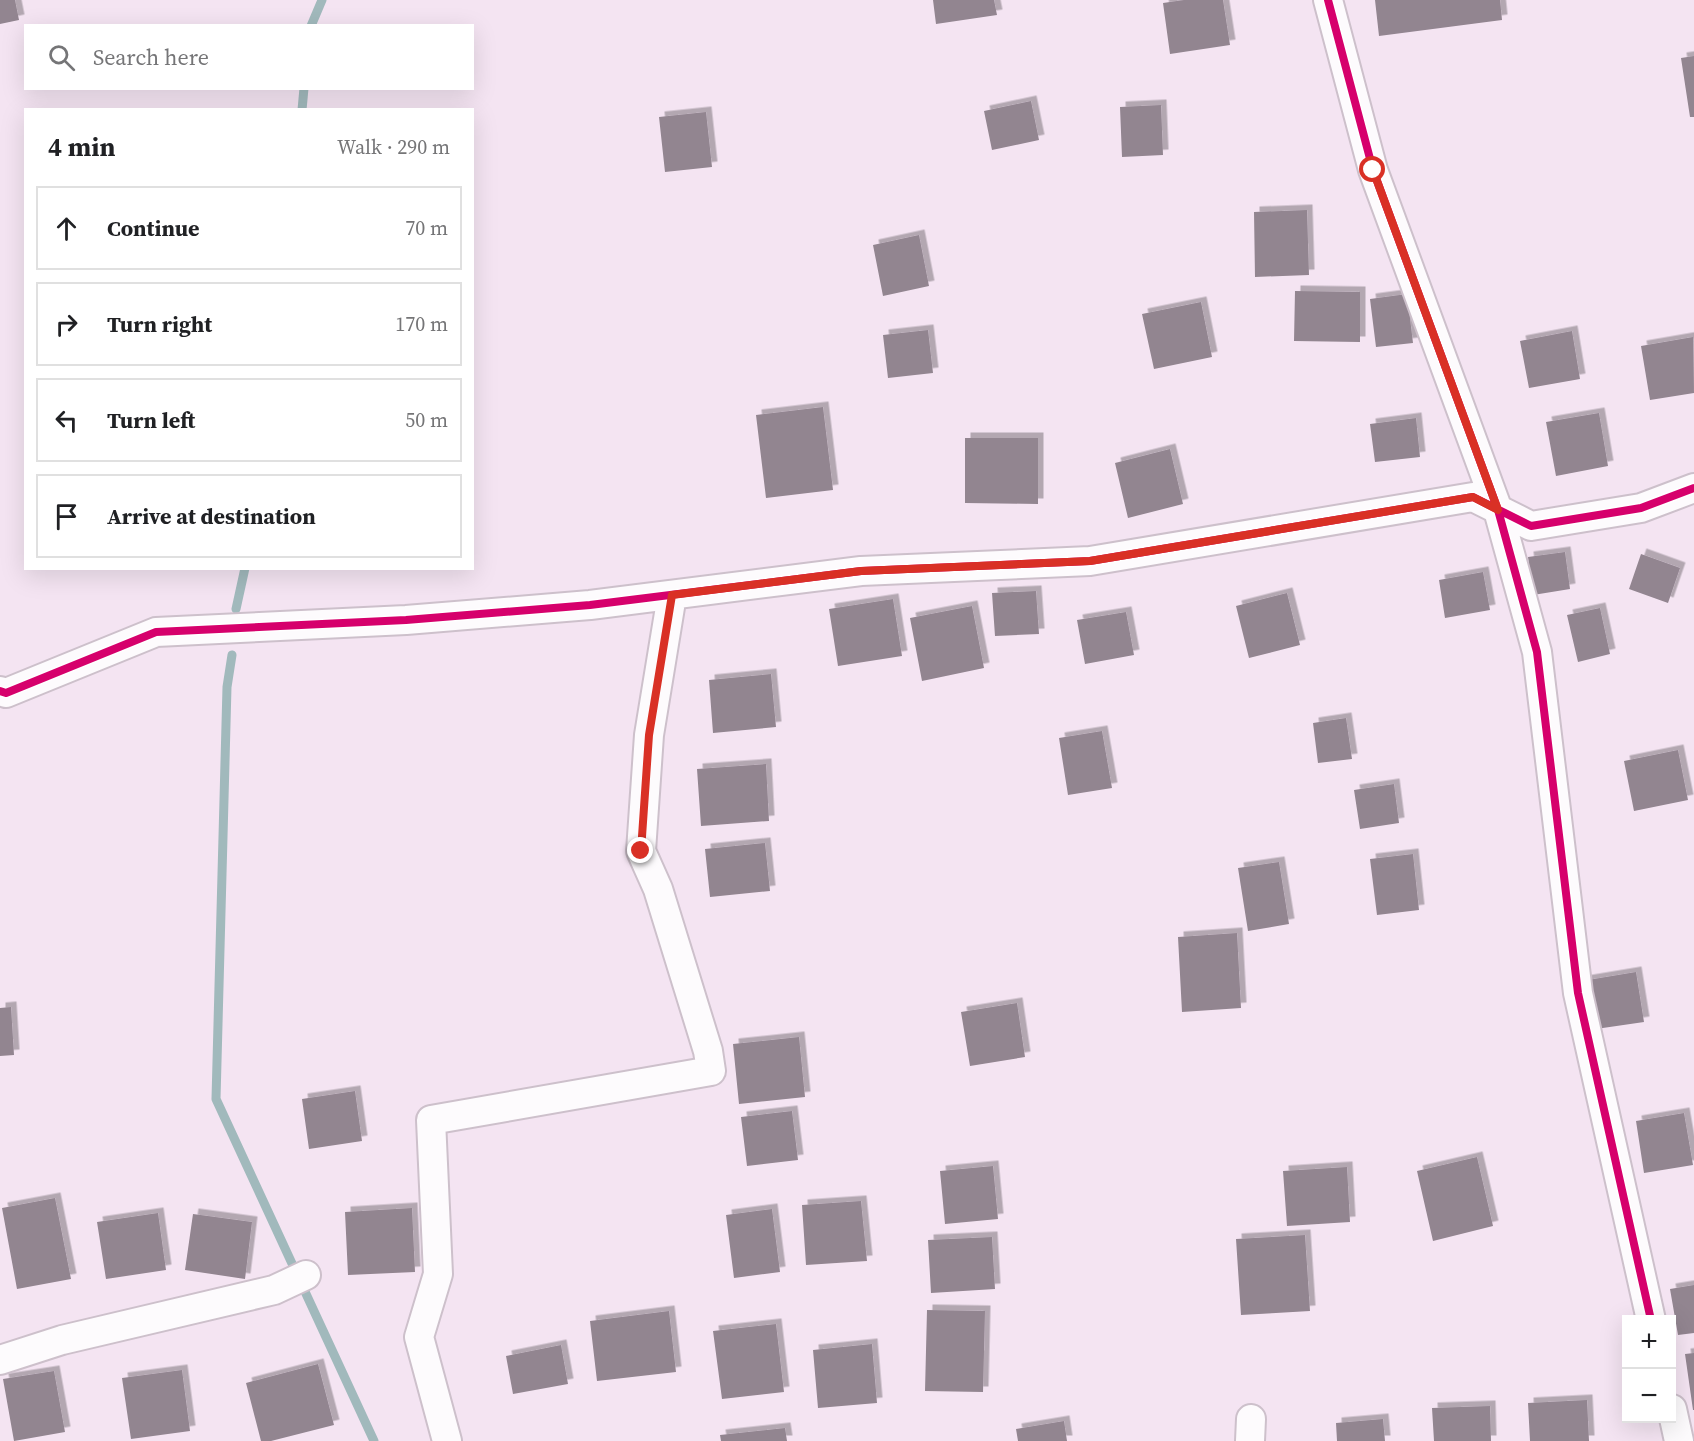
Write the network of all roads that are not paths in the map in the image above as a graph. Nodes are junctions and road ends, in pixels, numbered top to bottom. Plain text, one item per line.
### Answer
1 (1328, 0) edge
2 (1694, 488) edge
3 (1498, 510) junction
4 (672, 595) junction
5 (0, 691) edge
6 (306, 1275) dead end
7 (1651, 1315) edge
8 (0, 1360) edge
9 (1674, 1423) edge
10 (447, 1441) edge
11 (1679, 1441) edge

1 - 3 street
2 - 3 street
3 - 4 street
3 - 7 street
4 - 5 street
4 - 10 street
6 - 8 street
9 - 11 street

